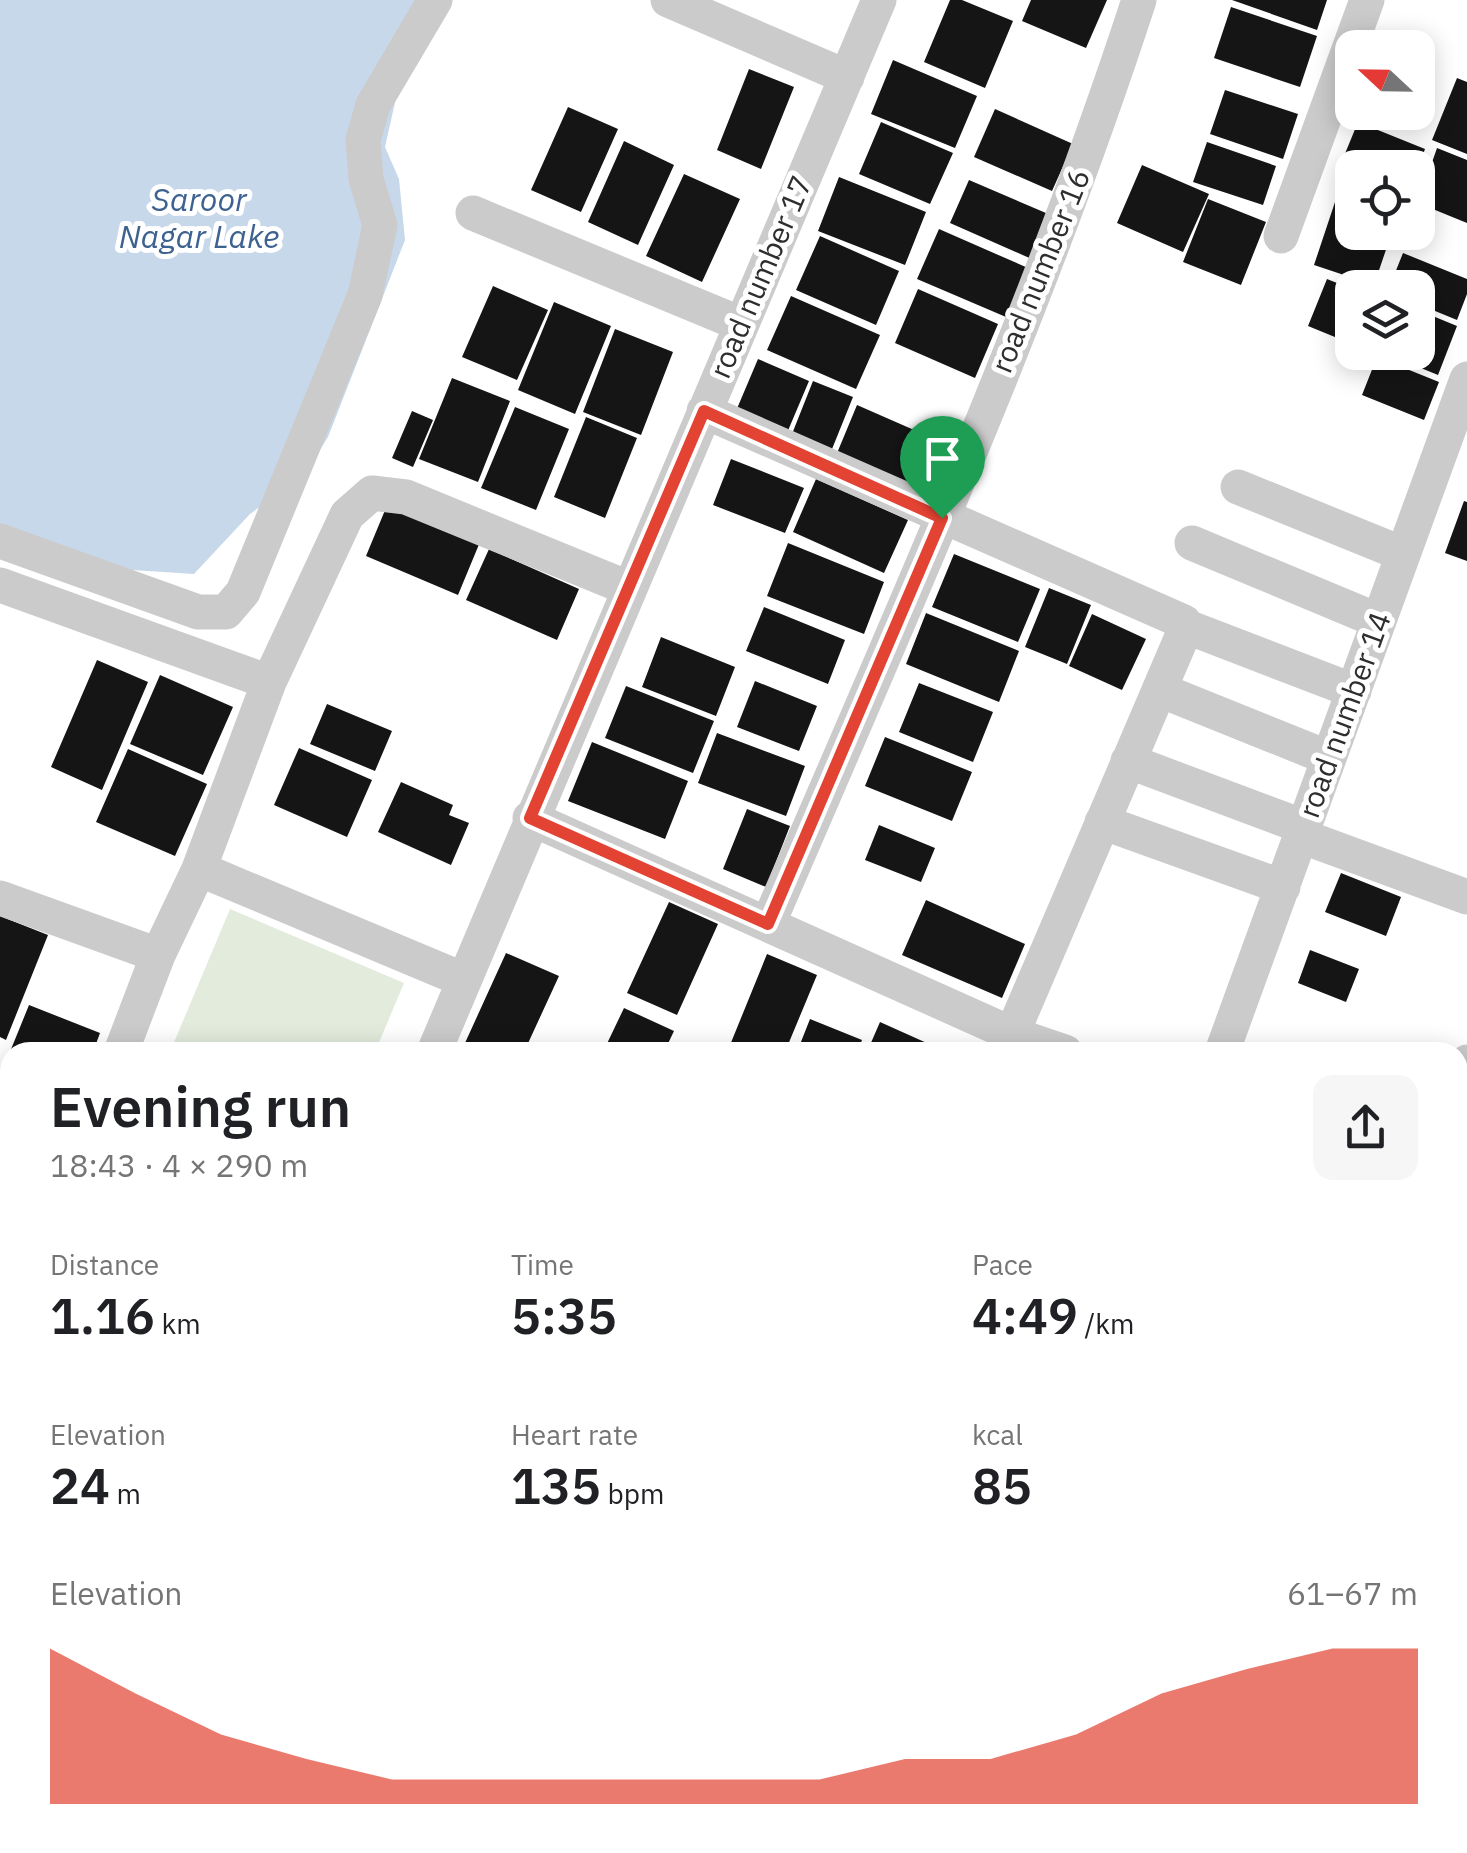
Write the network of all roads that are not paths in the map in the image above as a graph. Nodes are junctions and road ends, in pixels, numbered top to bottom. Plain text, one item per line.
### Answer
1 (435, 0) edge
2 (668, 0) edge
3 (879, 0) edge
4 (1139, 0) edge
5 (1367, 0) edge
6 (847, 77) junction
7 (473, 213) dead end
8 (1281, 236) dead end
9 (741, 324) junction
10 (1467, 378) edge
11 (704, 411) junction
12 (1451, 472) edge
13 (1238, 487) dead end
14 (942, 518) junction
15 (0, 541) edge
16 (1192, 543) dead end
17 (1404, 554) junction
18 (0, 585) edge
19 (628, 588) junction
20 (1378, 621) junction
21 (1185, 626) junction
22 (270, 682) junction
23 (1160, 690) junction
24 (1354, 691) junction
25 (1329, 758) junction
26 (1128, 761) junction
27 (530, 818) junction
28 (1102, 822) junction
29 (1303, 832) junction
30 (199, 869) junction
31 (1283, 886) junction
32 (1467, 897) edge
33 (0, 898) edge
34 (768, 924) junction
35 (158, 955) junction
36 (464, 980) junction
37 (1012, 1034) junction
38 (125, 1042) edge
39 (438, 1042) edge
40 (1036, 1042) edge
41 (1226, 1042) edge

1 - 15 street
2 - 6 street
3 - 6 street, road number 17
4 - 14 street, road number 16
5 - 8 street
6 - 9 street, road number 17
7 - 9 street
9 - 11 street, road number 17
10 - 12 street, road number 14
11 - 14 street
11 - 19 street, road number 17
12 - 17 street, road number 14
13 - 17 street
14 - 21 street
14 - 34 street, road number 16
16 - 20 street
17 - 20 street, road number 14
18 - 22 street
19 - 22 street
19 - 27 street, road number 17
20 - 24 street, road number 14
21 - 23 street
21 - 24 street
22 - 30 street
23 - 25 street
23 - 26 street
24 - 25 street, road number 14
25 - 29 street, road number 14
26 - 28 street
26 - 29 street
27 - 34 street
27 - 36 street, road number 17
28 - 31 street
28 - 37 street
29 - 31 street, road number 14
29 - 32 street
30 - 35 street
30 - 36 street
31 - 41 street, road number 14
33 - 35 street
34 - 37 street
35 - 38 street
36 - 39 street, road number 17
37 - 40 street

